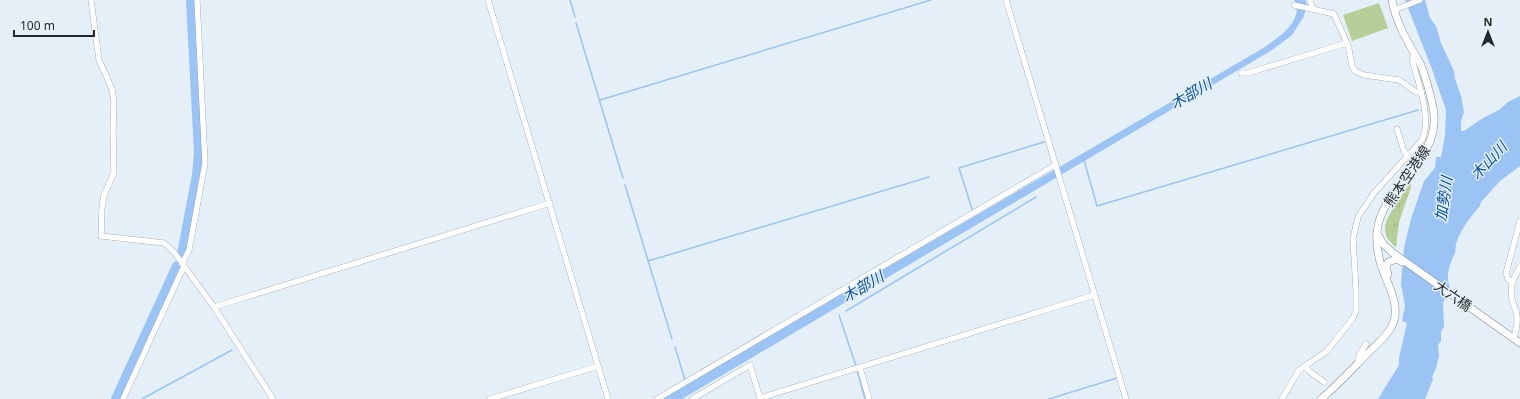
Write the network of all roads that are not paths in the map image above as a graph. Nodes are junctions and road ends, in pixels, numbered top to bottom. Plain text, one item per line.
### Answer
1 (91, 0) edge
2 (197, 0) edge
3 (488, 0) edge
4 (1006, 0) edge
5 (1310, 0) edge
6 (1392, 0) edge
7 (1420, 0) edge
8 (1295, 5) dead end
9 (1310, 8) junction
10 (1396, 9) junction
11 (1347, 43) junction
12 (1415, 55) junction
13 (1241, 73) dead end
14 (1421, 92) junction
15 (1397, 129) dead end
16 (1407, 156) junction
17 (1055, 167) junction
18 (550, 204) junction
19 (1520, 221) edge
20 (1377, 232) junction
21 (1393, 256) junction
22 (183, 265) junction
23 (1381, 265) junction
24 (1520, 267) edge
25 (1511, 282) junction
26 (1390, 290) junction
27 (1094, 295) junction
28 (214, 306) junction
29 (1512, 337) junction
30 (1366, 344) dead end
31 (1520, 344) edge
32 (1360, 361) junction
33 (598, 366) junction
34 (1305, 366) junction
35 (860, 368) junction
36 (1324, 382) dead end
37 (123, 399) edge
38 (273, 399) edge
39 (490, 399) edge
40 (608, 399) edge
41 (657, 399) edge
42 (692, 399) edge
43 (869, 399) edge
44 (1126, 399) edge
45 (1282, 399) edge
46 (1321, 399) edge

1 - 22 street
2 - 22 street
3 - 18 street
4 - 17 street
5 - 9 street
6 - 10 main road, 熊本空港線
7 - 10 street
8 - 9 street
9 - 11 street
10 - 12 main road, 熊本空港線
11 - 13 street
11 - 14 street
12 - 14 street
12 - 20 main road, 熊本空港線
14 - 16 street
15 - 16 street
16 - 34 street
17 - 27 street
17 - 41 street
18 - 28 street
18 - 33 street
19 - 25 street
20 - 21 main road, 大六橋
20 - 23 main road, 熊本空港線
21 - 23 main road
21 - 26 main road
21 - 29 main road, 大六橋
22 - 28 street
22 - 37 street
23 - 26 main road, 熊本空港線
24 - 25 street
25 - 29 street
26 - 32 main road, 熊本空港線
27 - 35 street
27 - 44 street
28 - 38 street
29 - 31 main road, 大六橋
30 - 32 street
32 - 46 main road, 熊本空港線
33 - 39 street
33 - 40 street
34 - 36 street
34 - 45 street
35 - 42 street
35 - 43 street

